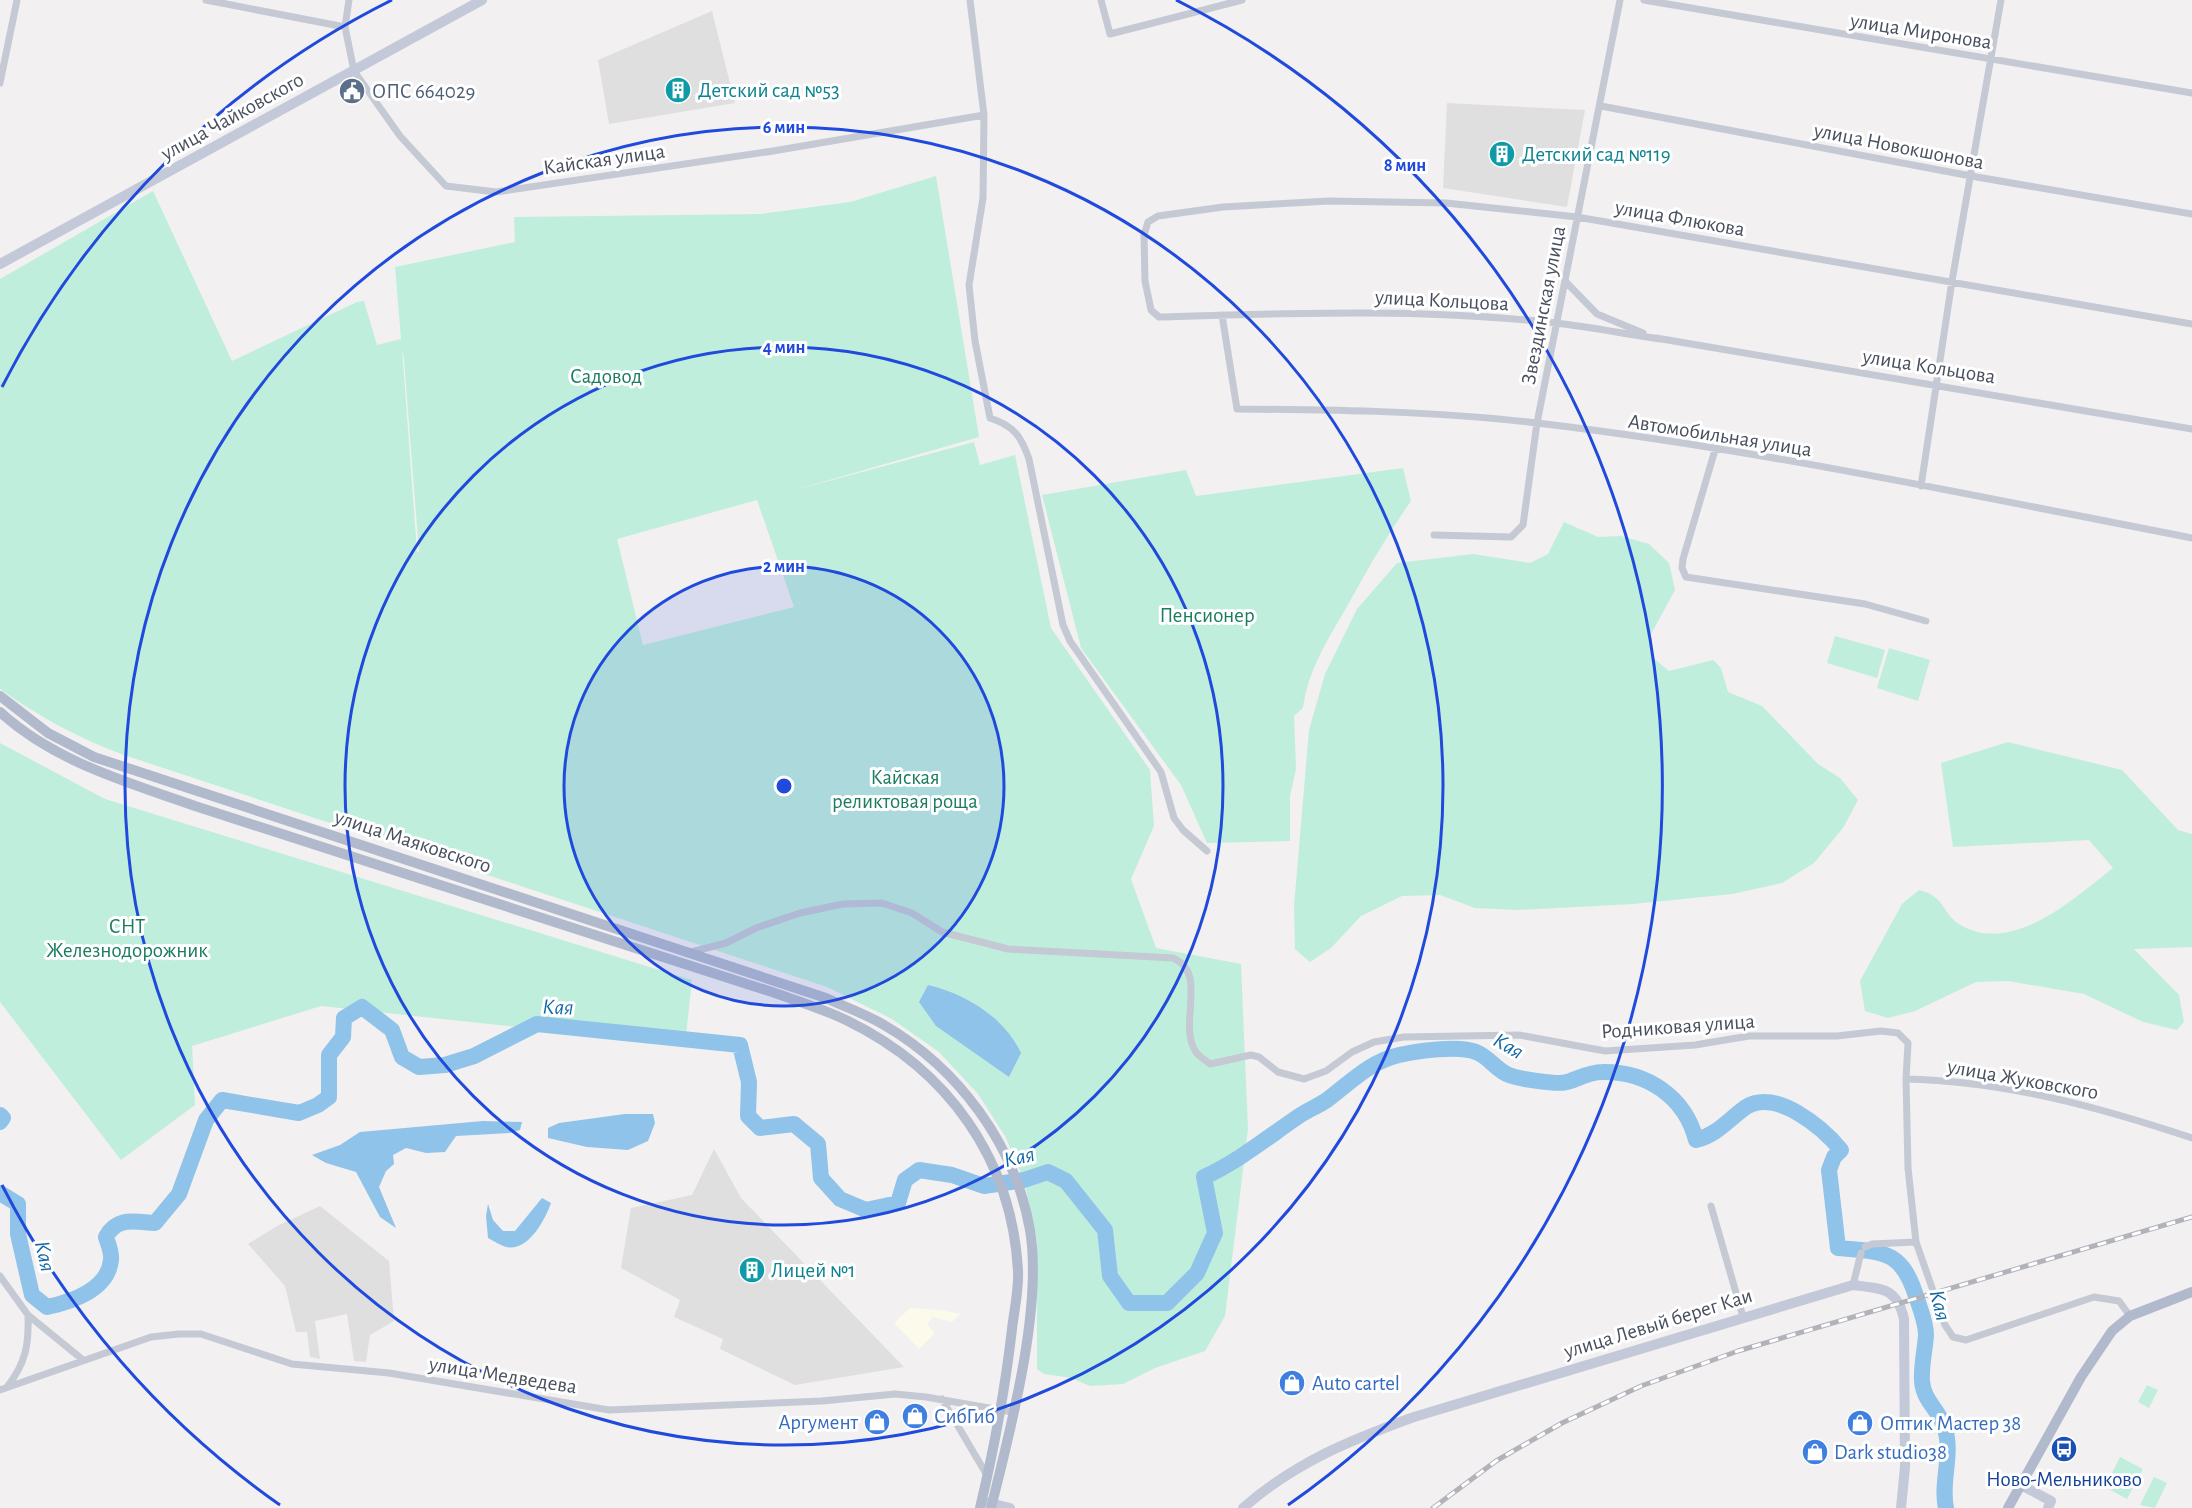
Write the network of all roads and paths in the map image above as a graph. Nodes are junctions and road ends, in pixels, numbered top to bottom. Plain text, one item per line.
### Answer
1 (17, 0) edge
2 (206, 0) edge
3 (350, 0) edge
4 (482, 0) edge
5 (970, 0) edge
6 (1101, 0) edge
7 (1242, 0) edge
8 (1620, 0) edge
9 (1644, 0) edge
10 (2001, 0) edge
11 (345, 27) junction
12 (1992, 60) junction
13 (354, 70) junction
14 (0, 83) edge
15 (2192, 93) edge
16 (1601, 106) junction
17 (984, 115) junction
18 (1971, 176) junction
19 (2192, 214) edge
20 (1158, 216) joint
21 (1578, 217) junction
22 (0, 264) edge
23 (1565, 281) junction
24 (1952, 281) junction
25 (1222, 315) junction
26 (1557, 323) junction
27 (2192, 324) edge
28 (1660, 339) junction
29 (1936, 384) junction
30 (1537, 423) junction
31 (2192, 429) edge
32 (1715, 450) junction
33 (1921, 486) junction
34 (1434, 535) dead end
35 (2192, 538) edge
36 (1926, 621) dead end
37 (0, 696) edge
38 (0, 712) edge
39 (1207, 851) dead end
40 (688, 953) junction
41 (1906, 1079) junction
42 (2192, 1138) edge
43 (1711, 1206) dead end
44 (1916, 1242) junction
45 (0, 1276) edge
46 (1853, 1285) junction
47 (2192, 1292) edge
48 (28, 1315) junction
49 (2130, 1316) junction
50 (1743, 1317) junction
51 (83, 1360) junction
52 (3, 1389) edge
53 (942, 1399) junction
54 (1000, 1410) junction
55 (1012, 1412) junction
56 (988, 1477) junction
57 (2021, 1485) junction
58 (986, 1505) edge
59 (1010, 1508) edge
60 (1243, 1508) edge
61 (1901, 1508) edge
62 (2008, 1508) edge
63 (2048, 1508) edge

1 - 14 street
2 - 11 street
3 - 11 street, Кайская улица
4 - 13 street, улица Чайковского
5 - 17 street
6 - 7 street
8 - 16 street, Звездинская улица
9 - 12 street, улица Миронова
10 - 12 street
11 - 13 street, Кайская улица
12 - 15 street, улица Миронова
12 - 18 street
13 - 17 street, Кайская улица
13 - 22 street, улица Чайковского
16 - 18 street, улица Новокшонова
16 - 21 street, Звездинская улица
17 - 39 street
18 - 19 street, улица Новокшонова
18 - 24 street
20 - 21 street, улица Флюкова
20 - 25 street, улица Кольцова
21 - 23 street, Звездинская улица
21 - 24 street, улица Флюкова
23 - 26 street, Звездинская улица
23 - 28 street, улица Кольцова
24 - 27 street, улица Флюкова
24 - 29 street
25 - 26 street, улица Кольцова
25 - 30 street, Автомобильная улица
26 - 28 street, улица Кольцова
26 - 30 street, Звездинская улица
28 - 29 street, улица Кольцова
29 - 31 street, улица Кольцова
29 - 33 street
30 - 32 street, Автомобильная улица
30 - 34 street, Звездинская улица
32 - 33 street, Автомобильная улица
32 - 36 street
33 - 35 street, Автомобильная улица
37 - 40 main road, улица Маяковского
38 - 54 main road, улица Маяковского
40 - 41 street, Родниковая улица
40 - 55 main road, улица Маяковского
41 - 42 street, улица Жуковского
41 - 44 street
43 - 50 street
44 - 46 street
44 - 49 street
45 - 48 street
46 - 50 street, улица Левый берег Каи
46 - 61 street, улица Левый берег Каи
47 - 49 main road
48 - 51 street
48 - 52 street
49 - 57 main road
50 - 60 street, улица Левый берег Каи
51 - 52 street, улица Медведева
51 - 53 street, улица Медведева
53 - 54 street, улица Медведева
53 - 56 street
54 - 55 street, улица Медведева
54 - 56 main road
55 - 58 main road, улица Маяковского
56 - 58 main road
57 - 62 main road
57 - 63 street
58 - 59 street

